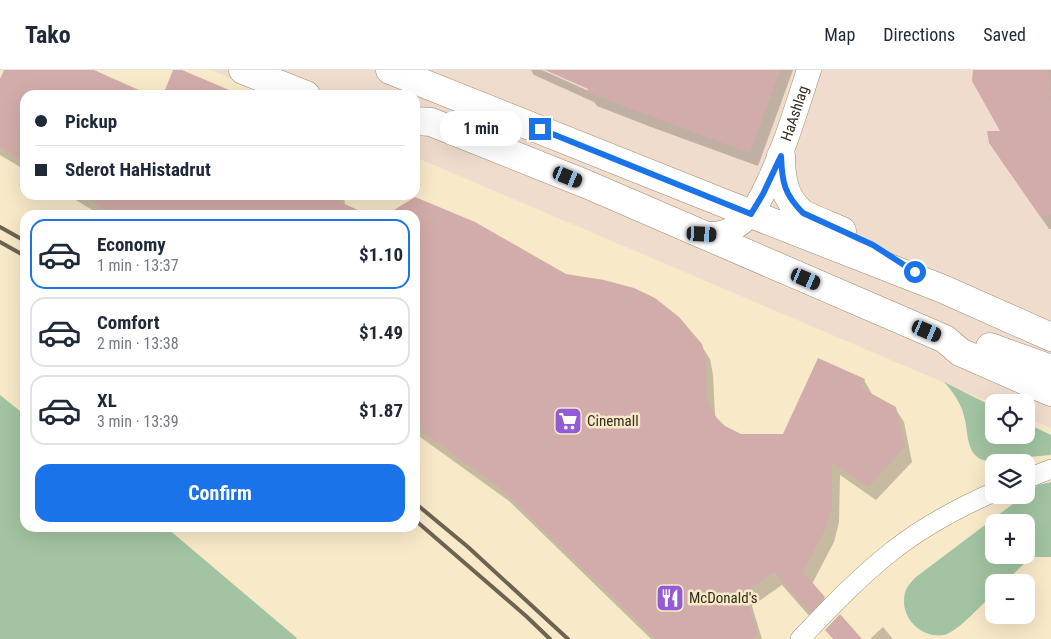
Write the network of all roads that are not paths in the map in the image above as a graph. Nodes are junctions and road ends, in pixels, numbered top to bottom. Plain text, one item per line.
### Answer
1 (243, 70) edge
2 (390, 70) edge
3 (809, 70) edge
4 (293, 90) edge
5 (420, 121) edge
6 (781, 156) junction
7 (751, 214) junction
8 (702, 234) junction
9 (943, 289) junction
10 (1051, 337) edge
11 (1047, 385) edge
12 (1051, 469) edge
13 (1035, 475) edge
14 (985, 497) edge
15 (800, 639) edge

1 - 4 highway
2 - 7 highway
3 - 6 street, HaAshlag
5 - 8 highway
6 - 7 street, HaAshlag
6 - 9 highway
7 - 8 street, HaAshlag
7 - 9 highway
8 - 11 highway
9 - 10 highway
12 - 13 street
14 - 15 street

